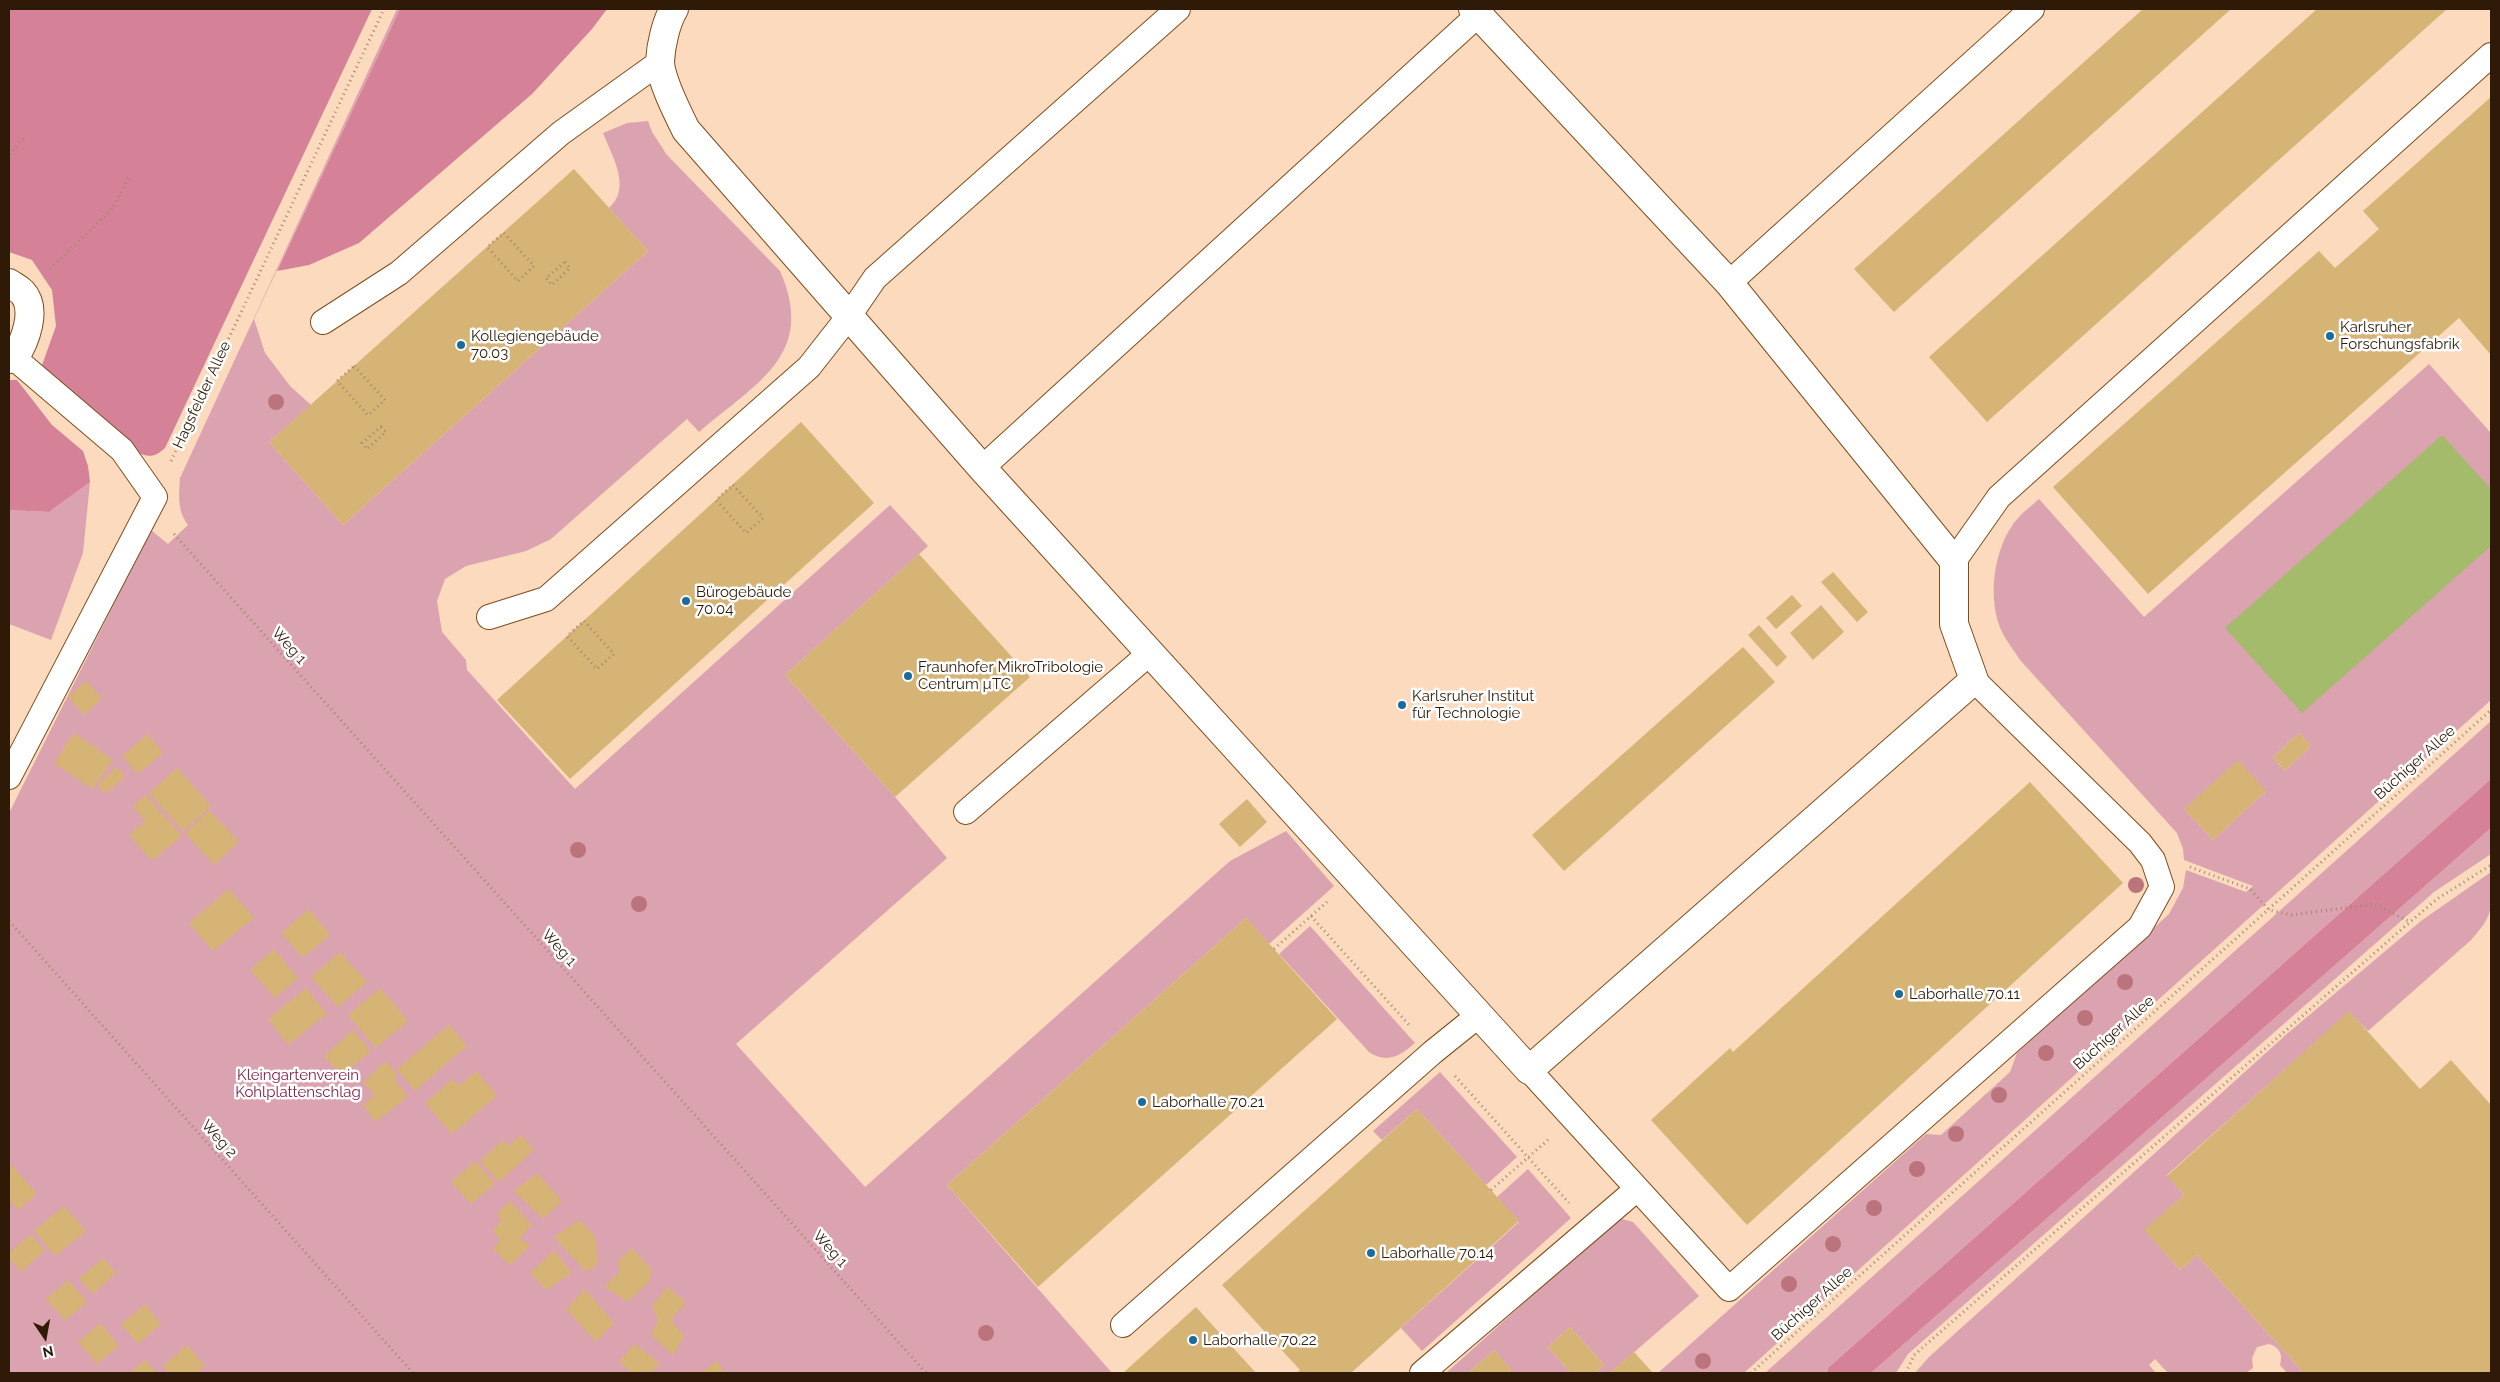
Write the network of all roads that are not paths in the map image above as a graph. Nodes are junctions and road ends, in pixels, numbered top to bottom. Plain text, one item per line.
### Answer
1 (674, 9) edge
2 (1178, 9) edge
3 (2032, 9) edge
4 (1476, 12) edge
5 (2491, 55) edge
6 (660, 62) junction
7 (1729, 283) junction
8 (16, 288) edge
9 (849, 316) junction
10 (323, 322) dead end
11 (11, 359) edge
12 (982, 468) junction
13 (1954, 561) junction
14 (489, 617) dead end
15 (1150, 653) junction
16 (1974, 680) junction
17 (9, 776) edge
18 (966, 812) dead end
19 (1479, 1015) junction
20 (1529, 1070) junction
21 (1637, 1189) junction
22 (1123, 1325) dead end
23 (1422, 1373) edge

1 - 6 street
2 - 9 lane
3 - 7 lane
4 - 7 street
4 - 12 lane
5 - 13 lane
6 - 9 street
6 - 10 lane
7 - 13 street
8 - 11 street
9 - 12 street
9 - 14 lane
11 - 17 lane
12 - 15 street
13 - 16 street
15 - 18 lane
15 - 19 street
16 - 20 street
16 - 21 lane
19 - 20 street
19 - 22 lane
20 - 21 lane
21 - 23 lane

